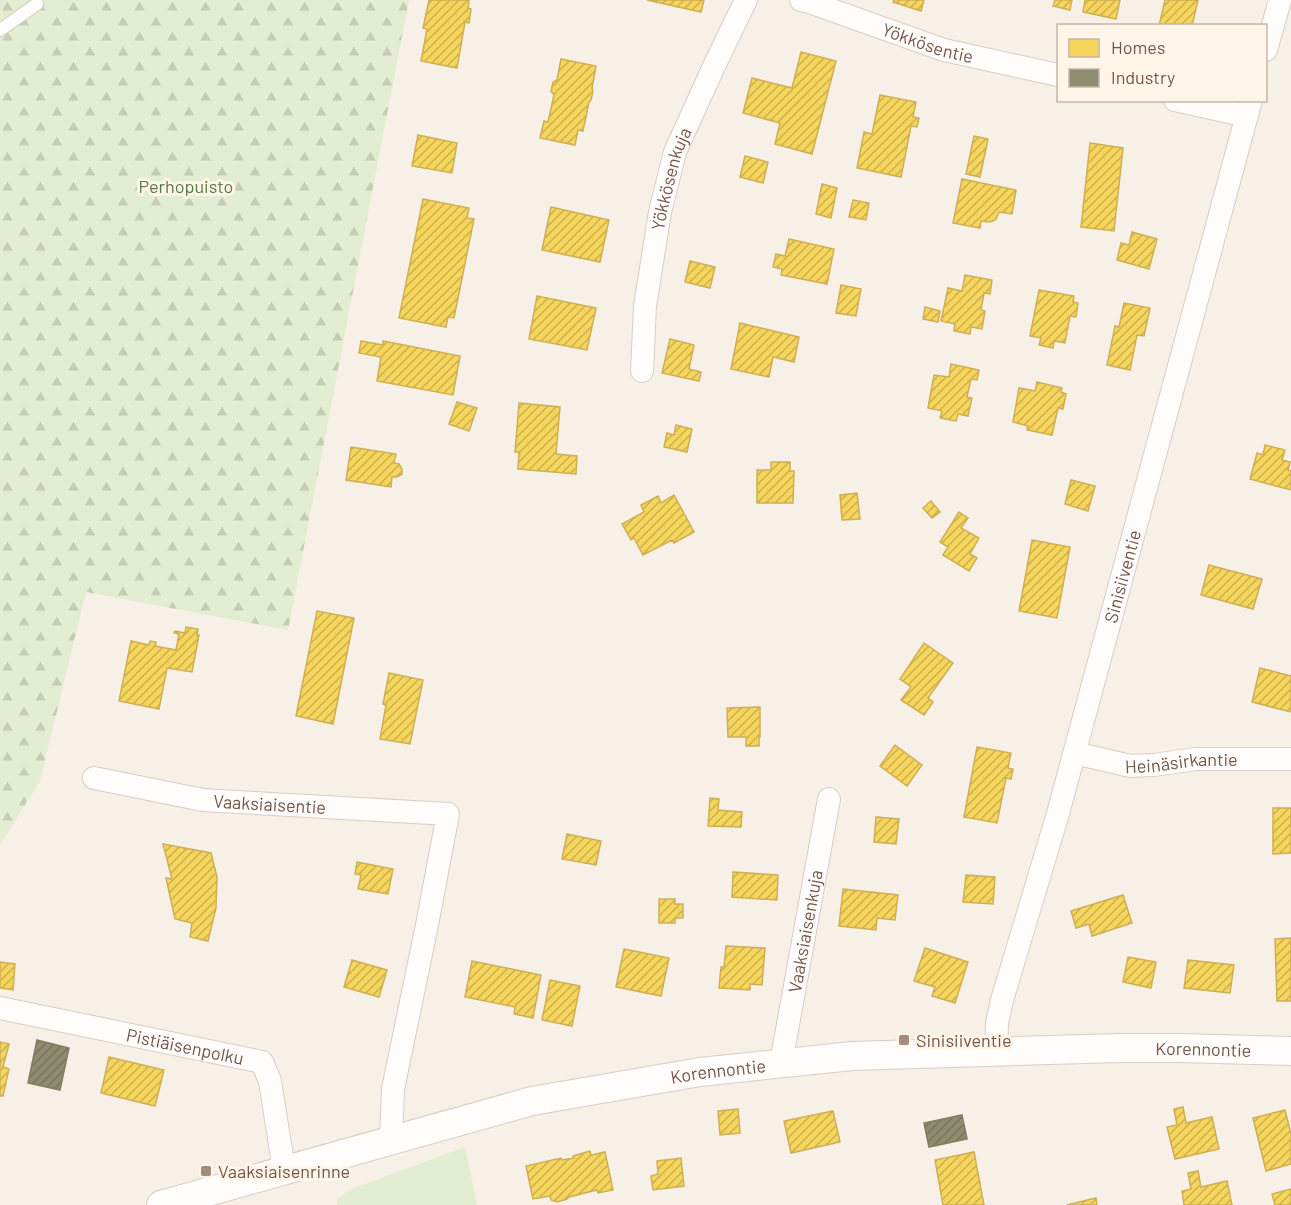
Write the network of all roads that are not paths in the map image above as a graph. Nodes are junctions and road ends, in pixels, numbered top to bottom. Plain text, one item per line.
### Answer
1 (746, 0) edge
2 (801, 0) edge
3 (1280, 0) edge
4 (37, 4) dead end
5 (0, 30) edge
6 (1267, 46) edge
7 (1057, 75) edge
8 (1194, 102) edge
9 (1249, 108) edge
10 (642, 371) dead end
11 (1075, 753) junction
12 (1291, 759) edge
13 (94, 778) dead end
14 (829, 799) dead end
15 (0, 1008) edge
16 (996, 1051) junction
17 (1291, 1051) edge
18 (782, 1063) junction
19 (391, 1141) junction
20 (284, 1170) junction
21 (161, 1205) edge

1 - 10 street, Yökkösenkuja
2 - 7 street, Yökkösentie
3 - 6 street
4 - 5 lane
8 - 9 street
9 - 11 street, Sinisiiventie
11 - 12 street, Heinäsirkantie
11 - 16 street, Sinisiiventie
13 - 19 street, Vaaksiaisentie
14 - 18 street, Vaaksiaisenkuja
15 - 20 street, Pistiäisenpolku
16 - 17 street, Korennontie
16 - 18 street, Korennontie
18 - 19 street, Korennontie
19 - 20 street, Korennontie
20 - 21 street, Korennontie

